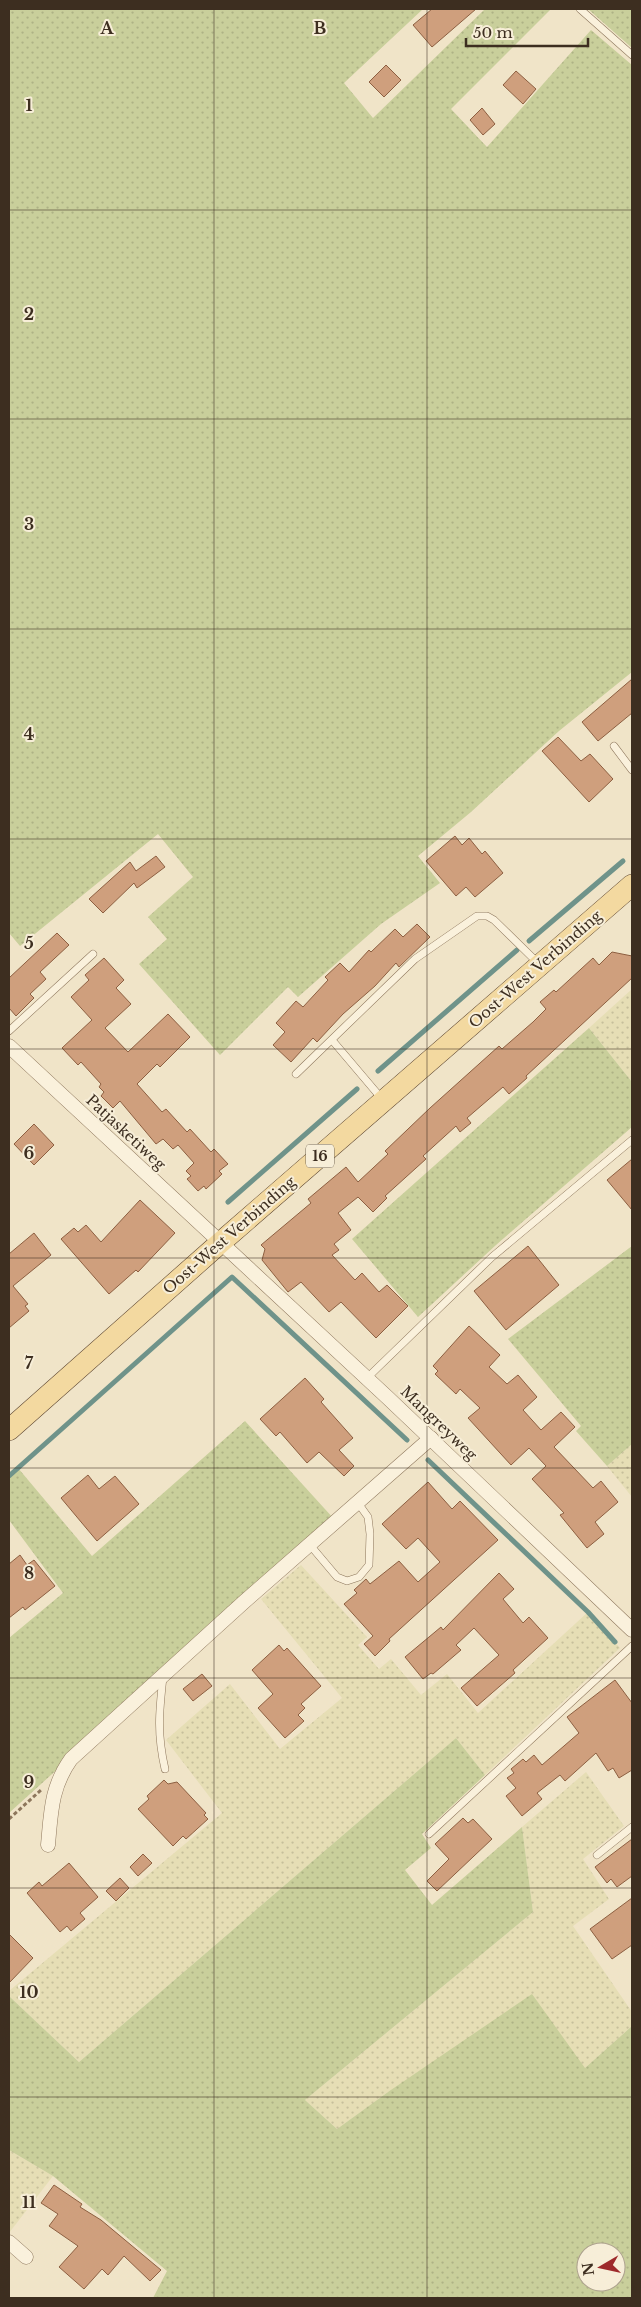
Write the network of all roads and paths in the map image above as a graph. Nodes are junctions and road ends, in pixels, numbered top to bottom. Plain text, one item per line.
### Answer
1 (580, 9) edge
2 (632, 55) edge
3 (614, 746) dead end
4 (632, 770) edge
5 (632, 885) edge
6 (93, 954) dead end
7 (540, 965) junction
8 (9, 1031) edge
9 (332, 1040) junction
10 (9, 1046) edge
11 (296, 1074) dead end
12 (384, 1101) junction
13 (632, 1140) edge
14 (220, 1243) junction
15 (367, 1378) junction
16 (9, 1430) edge
17 (431, 1438) junction
18 (358, 1503) junction
19 (310, 1545) junction
20 (632, 1630) edge
21 (632, 1646) edge
22 (163, 1676) junction
23 (165, 1769) dead end
24 (62, 1771) junction
25 (9, 1818) edge
26 (632, 1827) edge
27 (429, 1834) dead end
28 (48, 1845) dead end
29 (597, 1855) dead end
30 (9, 2242) edge
31 (26, 2257) dead end

1 - 2 lane
3 - 4 lane
5 - 7 main road, Oost-West Verbinding / 16
6 - 8 lane
7 - 9 lane
7 - 12 main road, Oost-West Verbinding / 16
9 - 11 lane
9 - 12 lane
10 - 14 street, Patjasketiweg
12 - 14 main road, Oost-West Verbinding / 16
13 - 15 lane
14 - 15 street, Mangreyweg
14 - 16 main road, Oost-West Verbinding / 16
15 - 17 street, Mangreyweg
17 - 18 street
17 - 20 street, Mangreyweg
18 - 19 street
18 - 19 lane
19 - 22 street
21 - 27 lane
22 - 23 lane
22 - 24 street
24 - 25 path
24 - 28 street
26 - 29 lane
30 - 31 street

